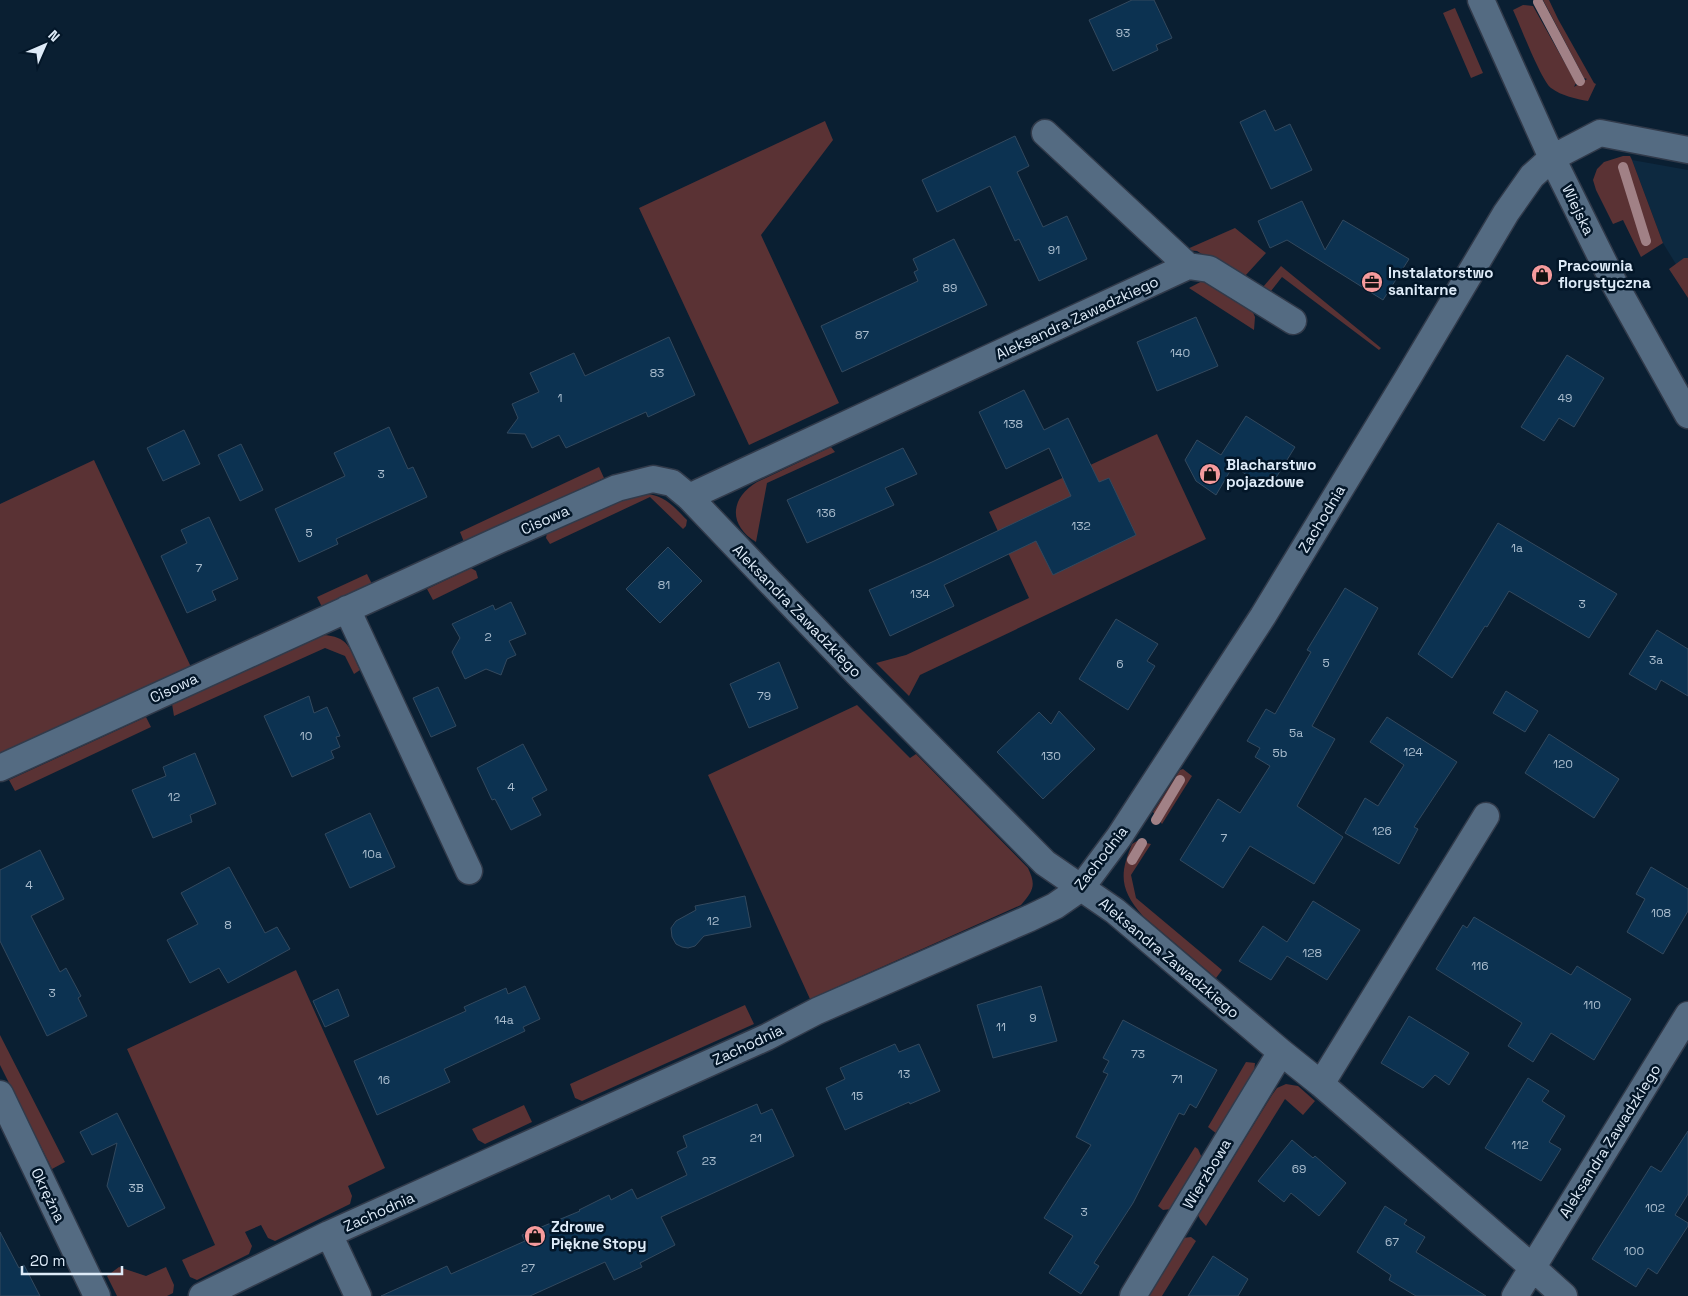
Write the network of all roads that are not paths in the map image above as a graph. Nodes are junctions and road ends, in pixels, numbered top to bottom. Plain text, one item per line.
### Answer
1 (1481, 0) edge
2 (1045, 133) dead end
3 (1688, 150) edge
4 (1552, 158) junction
5 (1188, 266) junction
6 (1293, 321) dead end
7 (1688, 415) edge
8 (689, 497) junction
9 (347, 609) junction
10 (0, 768) edge
11 (1486, 816) dead end
12 (469, 871) dead end
13 (1081, 888) junction
14 (1688, 1015) edge
15 (1282, 1052) junction
16 (1321, 1084) junction
17 (0, 1094) edge
18 (329, 1234) junction
19 (1532, 1267) junction
20 (97, 1296) edge
21 (202, 1296) edge
22 (358, 1296) edge
23 (1133, 1296) edge
24 (1515, 1296) edge
25 (1564, 1296) edge

1 - 4 street, Wiejska
2 - 5 street
3 - 4 street, Zachodnia
4 - 7 street, Wiejska
4 - 13 street, Zachodnia
5 - 6 street
5 - 8 street, Aleksandra Zawadzkiego
8 - 9 street, Cisowa
8 - 13 street, Aleksandra Zawadzkiego
9 - 10 street, Cisowa
9 - 12 street
11 - 16 street
13 - 15 street, Aleksandra Zawadzkiego
13 - 18 street, Zachodnia
14 - 19 street, Aleksandra Zawadzkiego
15 - 16 street, Aleksandra Zawadzkiego
15 - 23 street, Wierzbowa
16 - 19 street, Aleksandra Zawadzkiego
17 - 20 street, Okrężna
18 - 21 street, Zachodnia
18 - 22 street, Zachodnia
19 - 24 street
19 - 25 street, Aleksandra Zawadzkiego

